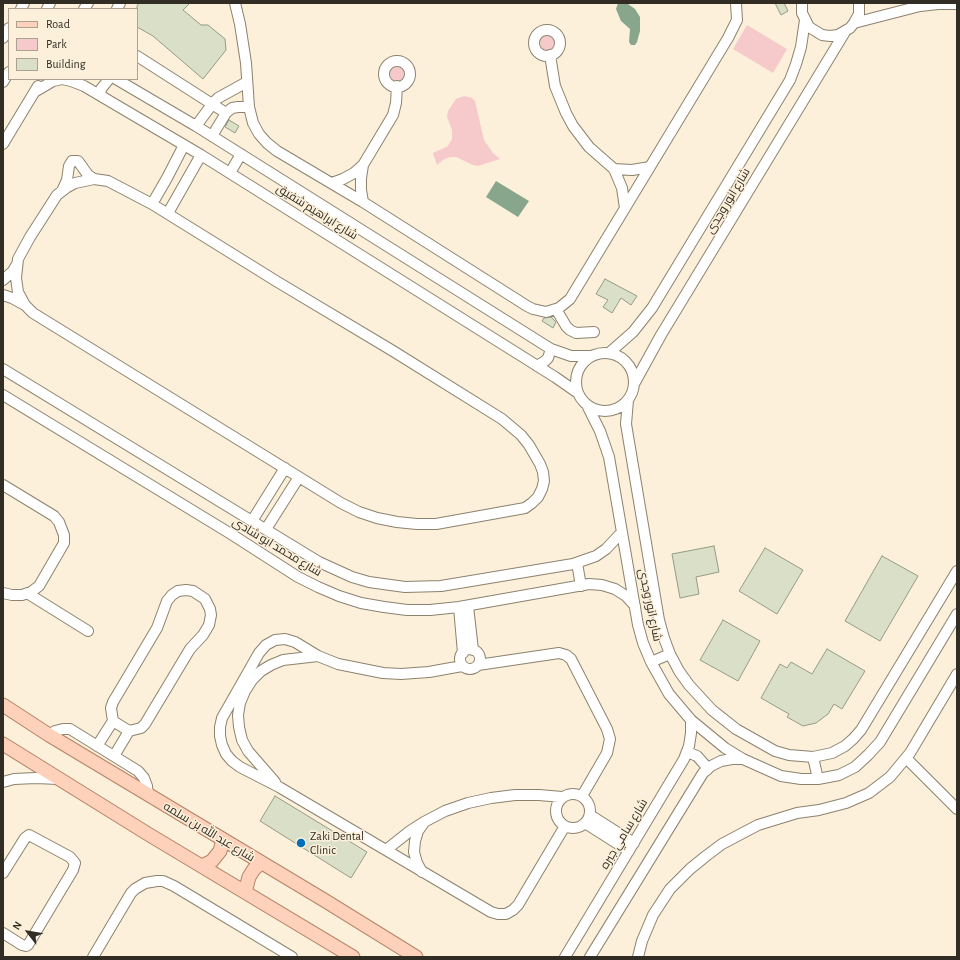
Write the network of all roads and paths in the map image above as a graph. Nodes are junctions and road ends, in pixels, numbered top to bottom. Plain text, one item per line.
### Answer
1 (235, 3) edge
2 (736, 3) edge
3 (859, 3) edge
4 (801, 4) edge
5 (956, 4) edge
6 (805, 20) junction
7 (854, 23) junction
8 (845, 32) junction
9 (550, 55) dead end
10 (138, 57) edge
11 (42, 80) edge
12 (58, 80) edge
13 (71, 80) edge
14 (108, 80) edge
15 (118, 80) edge
16 (247, 82) junction
17 (397, 86) dead end
18 (36, 91) junction
19 (100, 94) junction
20 (213, 103) junction
21 (249, 108) junction
22 (226, 113) junction
23 (196, 126) junction
24 (212, 136) junction
25 (3, 144) edge
26 (184, 145) junction
27 (241, 154) junction
28 (201, 155) junction
29 (362, 165) junction
30 (650, 167) junction
31 (614, 168) junction
32 (230, 173) junction
33 (94, 179) junction
34 (332, 183) junction
35 (61, 192) junction
36 (363, 202) junction
37 (152, 204) junction
38 (625, 208) junction
39 (168, 213) junction
40 (17, 264) junction
41 (3, 280) edge
42 (3, 295) edge
43 (25, 305) junction
44 (556, 309) junction
45 (594, 332) dead end
46 (551, 349) junction
47 (609, 353) junction
48 (592, 356) junction
49 (537, 366) junction
50 (3, 369) edge
51 (634, 384) junction
52 (578, 393) junction
53 (3, 395) edge
54 (628, 400) junction
55 (588, 407) junction
56 (285, 468) junction
57 (299, 477) junction
58 (3, 485) edge
59 (252, 521) junction
60 (266, 529) junction
61 (622, 532) junction
62 (577, 564) junction
63 (957, 571) edge
64 (581, 586) junction
65 (3, 592) edge
66 (27, 593) junction
67 (464, 606) junction
68 (635, 606) junction
69 (957, 614) edge
70 (88, 631) dead end
71 (473, 650) junction
72 (463, 653) junction
73 (670, 654) junction
74 (318, 656) junction
75 (651, 662) junction
76 (478, 665) junction
77 (462, 666) junction
78 (957, 674) edge
79 (3, 705) edge
80 (691, 720) junction
81 (113, 721) junction
82 (129, 731) junction
83 (49, 735) junction
84 (3, 744) edge
85 (97, 746) junction
86 (687, 752) junction
87 (114, 756) junction
88 (813, 757) junction
89 (906, 758) junction
90 (743, 759) junction
91 (707, 770) junction
92 (59, 779) junction
93 (818, 779) junction
94 (3, 782) edge
95 (279, 787) junction
96 (148, 795) junction
97 (582, 796) junction
98 (562, 797) junction
99 (957, 809) edge
100 (587, 820) junction
101 (424, 822) junction
102 (565, 826) junction
103 (223, 840) junction
104 (632, 847) junction
105 (386, 850) junction
106 (261, 863) junction
107 (202, 866) junction
108 (422, 872) junction
109 (3, 873) edge
110 (245, 892) junction
111 (3, 933) edge
112 (93, 957) edge
113 (292, 957) edge
114 (353, 957) edge
115 (416, 957) edge
116 (565, 957) edge
117 (590, 957) edge
118 (638, 957) edge

1 - 16 street
2 - 30 street
3 - 7 street
4 - 6 street, شارع انور وجدى
5 - 7 street
6 - 8 street
6 - 47 street, شارع انور وجدى
7 - 8 street, شارع انور وجدى
8 - 51 street, شارع انور وجدى
9 - 31 street
10 - 20 street
11 - 18 street
12 - 18 street, شارع ابراهيم شفيق
13 - 19 street, شارع ابراهيم شفيق
14 - 19 street
15 - 23 street, شارع ابراهيم شفيق
16 - 20 street
16 - 21 street
17 - 29 street
18 - 25 street
19 - 26 street, شارع ابراهيم شفيق
20 - 22 street
20 - 23 street
21 - 22 street
21 - 34 street
22 - 24 street
23 - 24 street, شارع ابراهيم شفيق
24 - 27 street, شارع ابراهيم شفيق
26 - 28 street, شارع ابراهيم شفيق
26 - 37 street
27 - 32 street
27 - 46 street, شارع ابراهيم شفيق
28 - 32 street, شارع ابراهيم شفيق
28 - 39 street
29 - 34 street
29 - 36 street
30 - 31 street
30 - 38 street
31 - 38 street
32 - 49 street, شارع ابراهيم شفيق
33 - 35 street
33 - 35 street
33 - 37 street
34 - 36 street
35 - 40 street
36 - 44 street
37 - 39 street
38 - 44 street
39 - 57 street
40 - 41 street
40 - 43 street
42 - 43 street
43 - 56 street
44 - 45 street
46 - 48 street, شارع ابراهيم شفيق
46 - 49 street
47 - 48 street
47 - 51 street
48 - 52 street
49 - 52 street, شارع ابراهيم شفيق
50 - 59 street, شارع محمد ابو شادى
51 - 54 street
52 - 55 street
53 - 67 street, شارع محمد ابو شادى
54 - 55 street
54 - 73 street, شارع انور وجدى
55 - 61 street, شارع انور وجدى
56 - 57 street
56 - 59 street
57 - 60 street
58 - 66 street
59 - 60 street, شارع محمد ابو شادى
60 - 62 street, شارع محمد ابو شادى
61 - 62 street, شارع محمد ابو شادى
61 - 68 street, شارع انور وجدى
62 - 64 street
63 - 88 street, شارع انور وجدى
64 - 67 street, شارع محمد ابو شادى
64 - 68 street, شارع محمد ابو شادى
65 - 66 street
66 - 70 street
67 - 71 street
67 - 72 street
68 - 75 street, شارع انور وجدى
69 - 93 street, شارع انور وجدى
71 - 72 street
71 - 76 street
72 - 77 street
73 - 75 street
73 - 88 street, شارع انور وجدى
74 - 77 street
74 - 95 street
74 - 95 street
75 - 80 street, شارع انور وجدى
76 - 77 street
76 - 97 street
78 - 89 street
79 - 83 main road, شارع عبد الله بن سلمه
80 - 86 street, شارع سامي جبره
80 - 90 street, شارع انور وجدى
81 - 82 street
81 - 82 street
81 - 85 street
82 - 87 street
83 - 85 street
83 - 96 main road, شارع عبد الله بن سلمه
84 - 92 main road
85 - 87 street
86 - 91 street
86 - 104 street, شارع سامي جبره
87 - 96 street
88 - 93 street
89 - 99 street
89 - 118 street
90 - 91 street
90 - 93 street, شارع انور وجدى
91 - 117 street
92 - 94 street
92 - 107 main road
95 - 105 street
96 - 103 main road, شارع عبد الله بن سلمه
97 - 98 street
97 - 100 street
98 - 101 street
98 - 102 street
100 - 102 street
100 - 104 street
101 - 105 street
101 - 108 street
102 - 108 street
103 - 106 main road, شارع عبد الله بن سلمه
103 - 107 main road
104 - 116 street, شارع سامي جبره
105 - 108 street
106 - 110 main road
106 - 115 main road, شارع عبد الله بن سلمه
107 - 110 main road
109 - 111 street
110 - 114 main road
112 - 113 street

